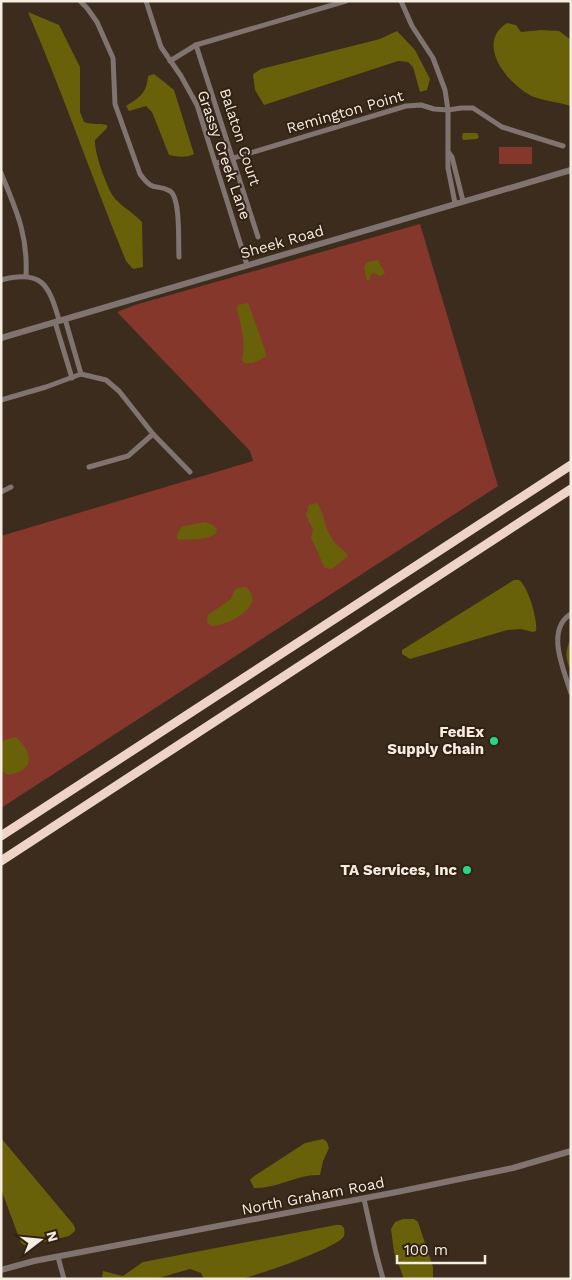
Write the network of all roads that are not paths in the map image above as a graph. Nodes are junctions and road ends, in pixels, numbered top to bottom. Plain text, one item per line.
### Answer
1 (80, 1) edge
2 (146, 1) edge
3 (346, 1) edge
4 (401, 1) edge
5 (196, 45) junction
6 (170, 61) junction
7 (448, 110) junction
8 (563, 146) dead end
9 (449, 153) junction
10 (234, 158) junction
11 (216, 163) junction
12 (571, 170) edge
13 (1, 173) edge
14 (463, 201) junction
15 (456, 203) junction
16 (258, 237) dead end
17 (179, 257) dead end
18 (247, 265) junction
19 (26, 276) junction
20 (1, 280) edge
21 (60, 320) junction
22 (1, 338) edge
23 (81, 374) junction
24 (72, 378) junction
25 (1, 400) edge
26 (153, 434) junction
27 (571, 465) edge
28 (89, 467) dead end
29 (190, 472) dead end
30 (11, 487) dead end
31 (571, 490) edge
32 (1, 492) edge
33 (571, 614) edge
34 (571, 693) edge
35 (1, 836) edge
36 (1, 862) edge
37 (571, 1151) edge
38 (364, 1199) junction
39 (58, 1257) junction
40 (1, 1270) edge
41 (64, 1279) edge
42 (383, 1279) edge

1 - 17 street
2 - 6 street, Grassy Creek Lane
3 - 5 street
4 - 7 street
5 - 6 street
5 - 10 street, Balaton Court
6 - 11 street, Grassy Creek Lane
7 - 8 street, Remington Point
7 - 9 street
7 - 10 street, Remington Point
9 - 14 street
9 - 15 street
10 - 11 street, Remington Point
10 - 16 street, Balaton Court
11 - 18 street, Grassy Creek Lane
12 - 14 street, Sheek Road
13 - 19 street
14 - 15 street, Sheek Road
15 - 18 street, Sheek Road
18 - 21 street, Sheek Road
19 - 20 street
19 - 21 street
21 - 22 street, Sheek Road
21 - 23 street
21 - 24 street
23 - 24 street
23 - 26 street
24 - 25 street
26 - 28 street
26 - 29 street
27 - 35 highway
30 - 32 street
31 - 36 highway
33 - 34 street
37 - 38 street, North Graham Road
38 - 39 street, North Graham Road
38 - 42 street
39 - 40 street, North Graham Road
39 - 41 street

